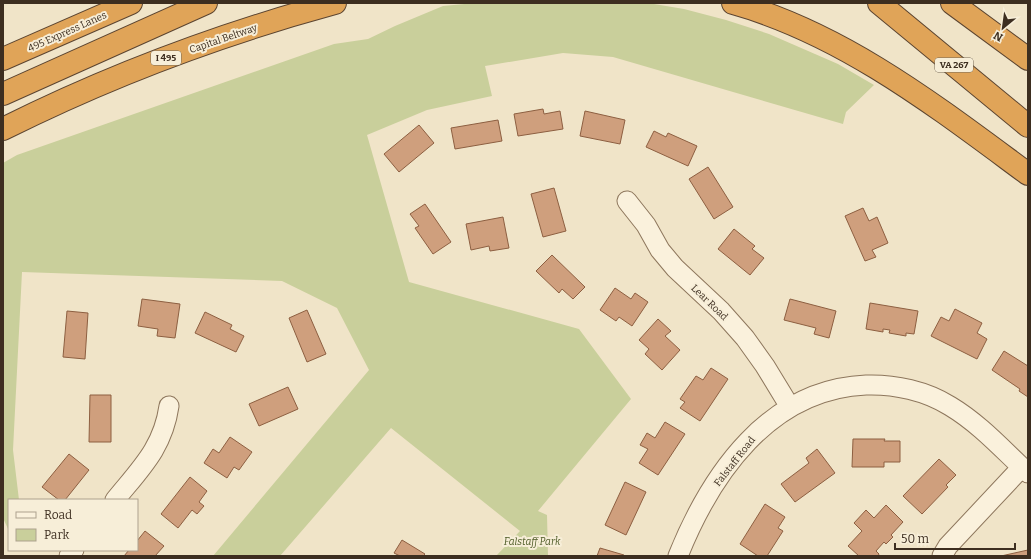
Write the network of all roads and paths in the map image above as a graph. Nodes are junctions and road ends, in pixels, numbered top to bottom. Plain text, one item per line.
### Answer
1 (131, 3) edge
2 (206, 3) edge
3 (335, 3) edge
4 (733, 3) edge
5 (879, 3) edge
6 (900, 3) edge
7 (952, 3) edge
8 (992, 33) junction
9 (3, 59) edge
10 (1028, 59) edge
11 (1028, 65) edge
12 (3, 94) edge
13 (1028, 113) edge
14 (1028, 126) edge
15 (3, 129) edge
16 (1028, 174) edge
17 (627, 201) dead end
18 (169, 406) dead end
19 (790, 407) junction
20 (1025, 470) edge
21 (116, 499) edge
22 (678, 556) edge
23 (942, 556) edge

1 - 9 highway, 495 Express Lanes
2 - 12 highway
3 - 15 highway, Capital Beltway / I 495
4 - 16 highway
5 - 14 highway, VA 267
6 - 13 highway
7 - 8 highway
8 - 10 highway
8 - 11 highway
17 - 19 street, Lear Road
18 - 21 street
19 - 20 street, Falstaff Road
19 - 22 street, Falstaff Road
20 - 23 street

